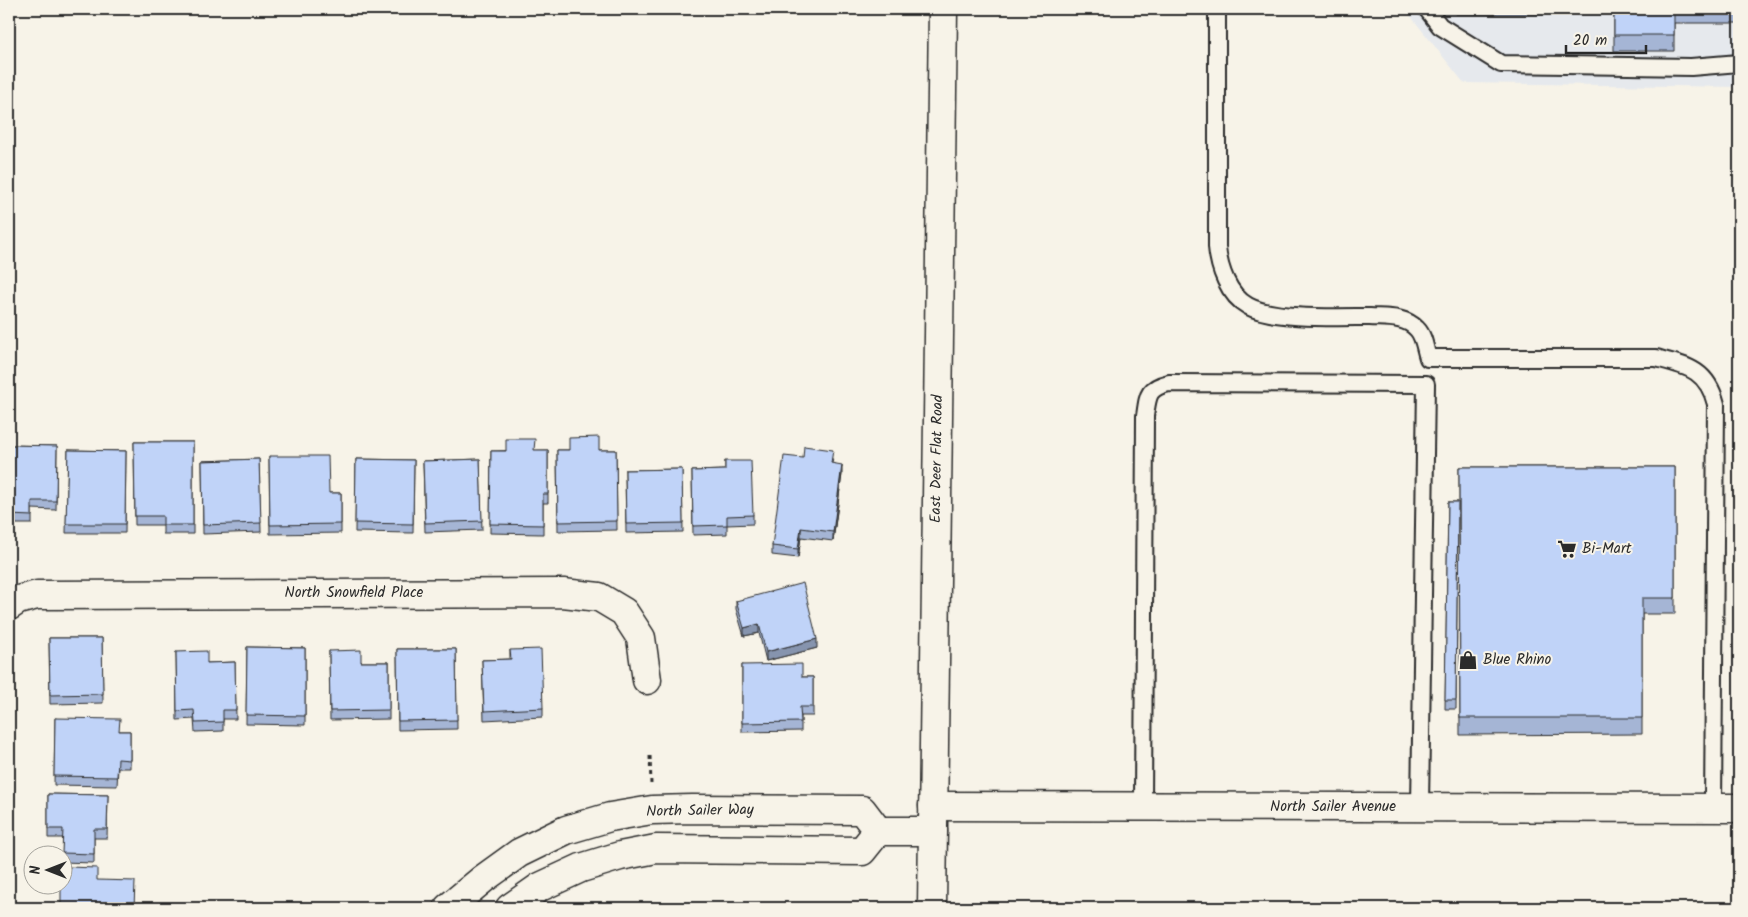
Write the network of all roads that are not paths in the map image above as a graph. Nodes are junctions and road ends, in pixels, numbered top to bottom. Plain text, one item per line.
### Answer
1 (943, 9) edge
2 (1217, 9) edge
3 (1427, 9) edge
4 (1739, 63) edge
5 (1428, 358) junction
6 (1426, 384) junction
7 (9, 606) edge
8 (647, 680) dead end
9 (1143, 807) junction
10 (1420, 807) junction
11 (1723, 808) joint
12 (933, 818) junction
13 (878, 831) junction
14 (448, 908) edge
15 (510, 908) edge
16 (932, 908) edge

1 - 12 street, East Deer Flat Road
2 - 5 lane
3 - 4 lane
5 - 6 lane
5 - 11 lane
6 - 9 lane
6 - 10 lane
7 - 8 street, North Snowfield Place
9 - 10 street, North Sailer Avenue
9 - 12 street, North Sailer Avenue
10 - 11 street, North Sailer Avenue
12 - 13 street
12 - 16 street, East Deer Flat Road
13 - 14 street, North Sailer Way
13 - 15 street

